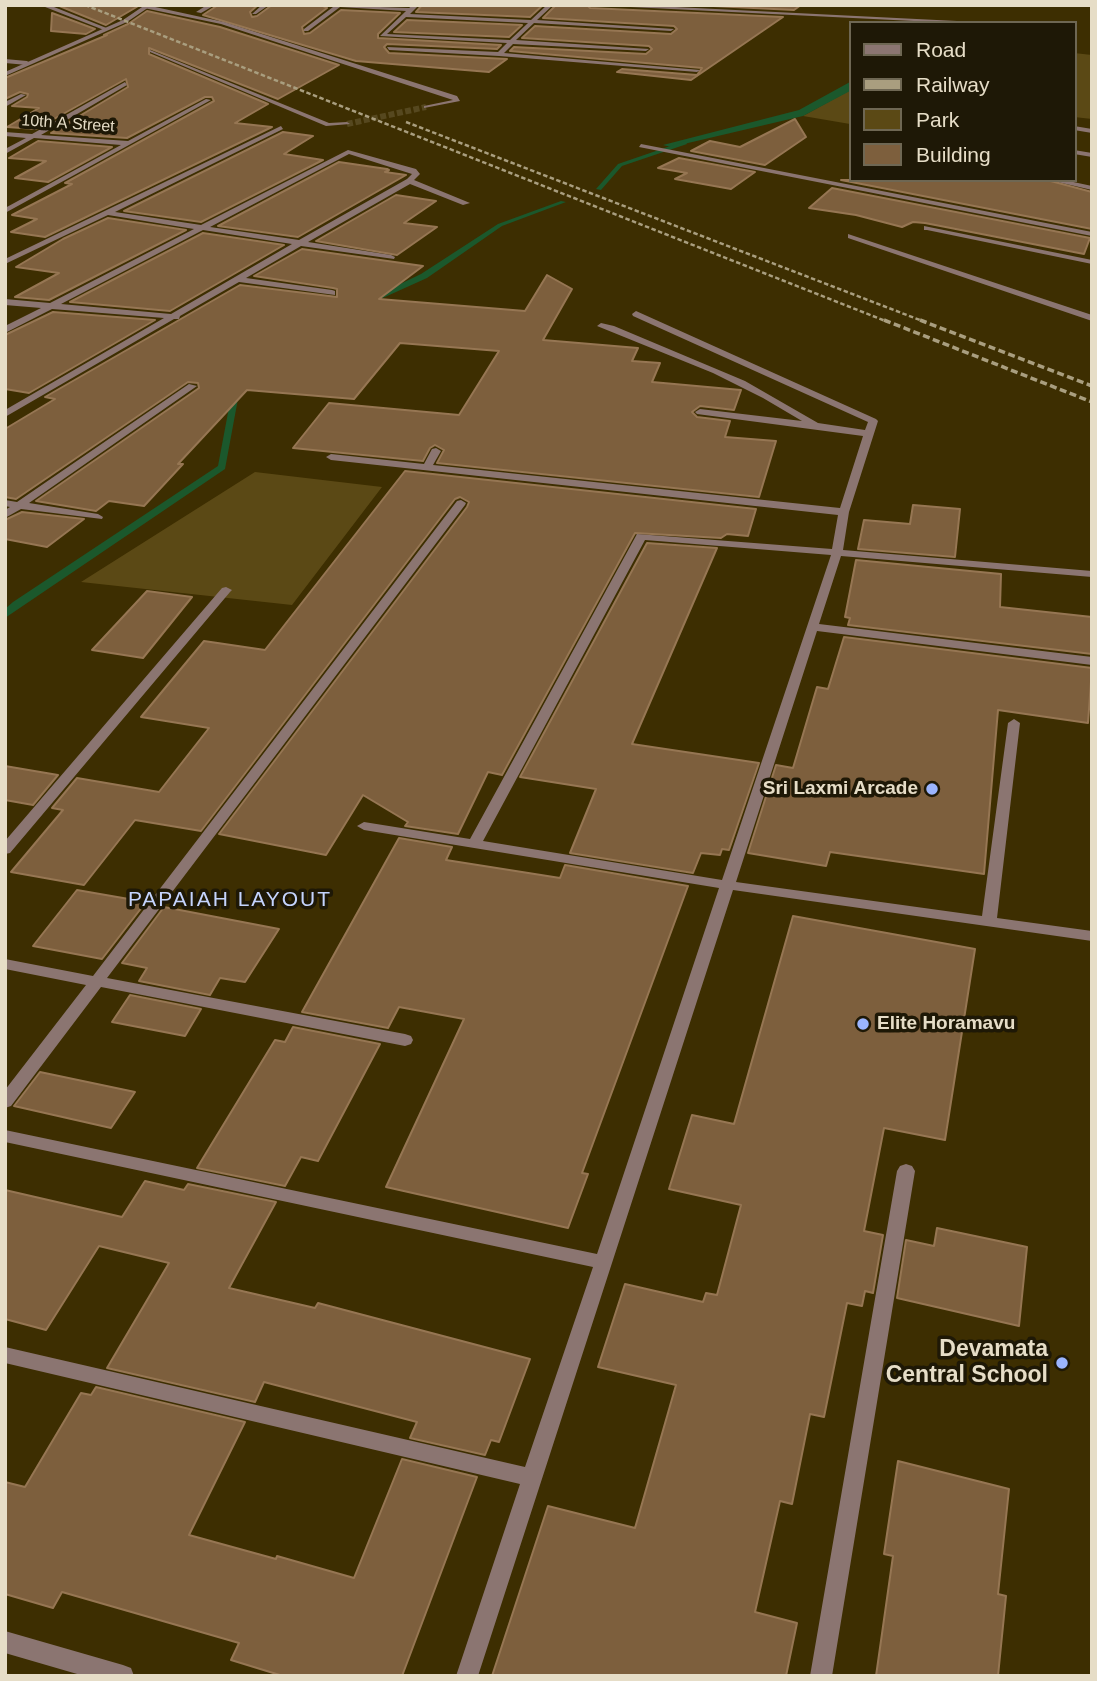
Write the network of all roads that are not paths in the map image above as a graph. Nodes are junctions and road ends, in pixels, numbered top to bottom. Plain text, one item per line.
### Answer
1 (43, 5) edge
2 (212, 5) edge
3 (266, 5) edge
4 (326, 5) edge
5 (550, 5) edge
6 (593, 5) edge
7 (148, 6) edge
8 (338, 6) edge
9 (919, 6) edge
10 (410, 10) edge
11 (199, 12) dead end
12 (254, 13) dead end
13 (918, 20) junction
14 (531, 21) junction
15 (954, 21) dead end
16 (106, 29) junction
17 (671, 29) dead end
18 (306, 30) dead end
19 (511, 41) junction
20 (389, 48) dead end
21 (646, 49) dead end
22 (152, 51) dead end
23 (499, 54) junction
24 (5, 61) edge
25 (27, 63) junction
26 (697, 70) dead end
27 (5, 74) edge
28 (125, 84) dead end
29 (23, 95) dead end
30 (208, 100) dead end
31 (5, 105) edge
32 (426, 107) tunnel mouth
33 (347, 124) tunnel mouth
34 (281, 128) dead end
35 (5, 134) edge
36 (32, 136) junction
37 (130, 143) junction
38 (641, 146) dead end
39 (5, 152) edge
40 (410, 181) junction
41 (1062, 182) edge
42 (1092, 188) edge
43 (466, 203) dead end
44 (5, 211) edge
45 (109, 213) junction
46 (204, 228) junction
47 (927, 228) dead end
48 (1092, 234) edge
49 (851, 236) dead end
50 (300, 243) junction
51 (391, 257) dead end
52 (5, 262) edge
53 (1092, 262) edge
54 (239, 279) junction
55 (332, 293) dead end
56 (5, 302) edge
57 (47, 307) junction
58 (636, 314) dead end
59 (176, 317) junction
60 (1092, 318) edge
61 (601, 327) dead end
62 (5, 330) edge
63 (192, 386) dead end
64 (700, 412) dead end
65 (5, 414) edge
66 (815, 425) junction
67 (869, 435) junction
68 (436, 451) dead end
69 (331, 457) dead end
70 (427, 467) junction
71 (5, 503) edge
72 (461, 503) dead end
73 (20, 505) junction
74 (844, 512) junction
75 (5, 514) edge
76 (98, 517) dead end
77 (837, 552) junction
78 (1092, 573) edge
79 (226, 590) dead end
80 (813, 627) junction
81 (1092, 661) edge
82 (1014, 723) dead end
83 (364, 827) dead end
84 (474, 845) junction
85 (5, 850) edge
86 (728, 885) junction
87 (989, 922) junction
88 (1092, 936) edge
89 (5, 964) edge
90 (97, 982) junction
91 (405, 1040) dead end
92 (5, 1102) edge
93 (5, 1136) edge
94 (906, 1171) dead end
95 (603, 1262) junction
96 (5, 1355) edge
97 (532, 1478) junction
98 (5, 1642) edge
99 (123, 1676) edge
100 (467, 1676) edge
101 (821, 1676) edge

1 - 16 street
2 - 11 street
3 - 12 street
4 - 8 street
5 - 14 street
6 - 13 street
7 - 16 street
7 - 32 street
8 - 10 street
8 - 18 street
9 - 13 street
10 - 14 street
10 - 19 street
13 - 15 street
14 - 17 street
14 - 19 street
16 - 25 street
19 - 21 street
19 - 23 street
20 - 23 street
22 - 33 street
23 - 26 street
24 - 25 street
25 - 27 street
28 - 36 street
29 - 31 street
30 - 37 street
34 - 45 street
35 - 36 street, 10th A Street
36 - 37 street, 10th A Street
36 - 39 street
37 - 44 street
38 - 48 street
40 - 43 street
40 - 46 street
40 - 50 street
41 - 42 street
45 - 46 street
45 - 52 street
46 - 50 street
46 - 57 street
47 - 53 street
49 - 60 street
50 - 51 street
50 - 54 street
54 - 55 street
54 - 59 street
56 - 57 street
57 - 59 street
57 - 62 street
58 - 67 street
59 - 65 street
61 - 66 street
63 - 73 street
64 - 66 street
66 - 67 street
67 - 74 street
68 - 70 street
69 - 70 street
70 - 74 street
71 - 73 street
72 - 90 street
73 - 75 street
73 - 76 street
74 - 77 street
77 - 78 street
77 - 80 street
77 - 84 street
79 - 85 street
80 - 81 street
80 - 86 street
82 - 87 street
83 - 84 street
84 - 86 street
86 - 87 street
86 - 95 street
87 - 88 street
89 - 90 street
90 - 91 street
90 - 92 street
93 - 95 street
94 - 101 street
95 - 97 street
96 - 97 street
97 - 100 street
98 - 99 street

